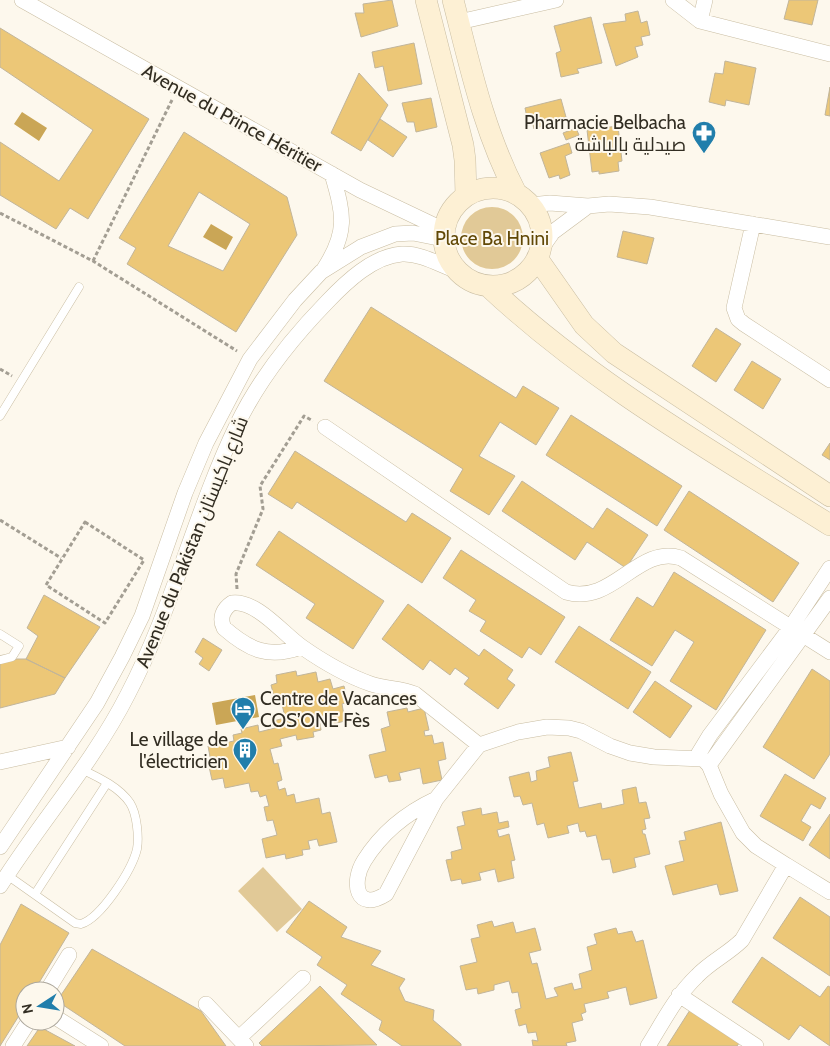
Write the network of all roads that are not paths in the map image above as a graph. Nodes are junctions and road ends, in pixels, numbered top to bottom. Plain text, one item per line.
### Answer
1 (22, 0) edge
2 (426, 0) edge
3 (453, 0) edge
4 (556, 0) edge
5 (673, 0) edge
6 (705, 0) edge
7 (700, 21) junction
8 (459, 22) junction
9 (830, 54) edge
10 (332, 174) junction
11 (466, 196) junction
12 (523, 199) junction
13 (588, 206) junction
14 (753, 224) junction
15 (444, 234) junction
16 (830, 237) edge
17 (539, 253) junction
18 (457, 271) junction
19 (321, 272) junction
20 (488, 286) junction
21 (78, 287) dead end
22 (830, 380) edge
23 (0, 416) edge
24 (325, 427) road end
25 (830, 496) edge
26 (830, 526) edge
27 (830, 568) edge
28 (830, 598) edge
29 (797, 631) junction
30 (0, 634) edge
31 (302, 646) junction
32 (830, 652) edge
33 (0, 660) edge
34 (479, 745) junction
35 (68, 747) junction
36 (696, 758) junction
37 (0, 762) edge
38 (709, 765) junction
39 (83, 770) junction
40 (107, 783) junction
41 (436, 799) junction
42 (0, 847) edge
43 (786, 865) junction
44 (4, 881) edge
45 (830, 892) edge
46 (35, 894) junction
47 (69, 955) dead end
48 (304, 978) dead end
49 (53, 981) edge
50 (680, 995) junction
51 (206, 1004) dead end
52 (65, 1023) edge
53 (22, 1031) edge
54 (242, 1042) edge
55 (13, 1046) edge
56 (101, 1046) edge
57 (648, 1046) edge
58 (756, 1046) edge

1 - 10 street, Avenue du Prince Héritier
2 - 11 main road
3 - 8 main road
4 - 8 street
5 - 7 street
6 - 7 street
7 - 9 street
8 - 12 main road
10 - 15 street, Avenue du Prince Héritier
10 - 19 street
11 - 12 main road
11 - 15 main road
12 - 13 street
12 - 17 main road
13 - 14 street
13 - 17 street
14 - 16 street
14 - 22 street
15 - 18 main road
15 - 19 street, Avenue du Pakistan شارع باكيستان
17 - 20 main road
17 - 25 main road
18 - 20 main road
18 - 39 street, Avenue du Pakistan شارع باكيستان
19 - 35 street, Avenue du Pakistan شارع باكيستان
20 - 26 main road
21 - 23 lane
24 - 29 street
27 - 29 street
28 - 29 street
29 - 32 street
29 - 36 street
29 - 38 street
30 - 33 lane
31 - 31 street
31 - 34 street
34 - 36 street
34 - 41 street
35 - 37 street
35 - 42 street, Avenue du Pakistan شارع باكيستان
36 - 38 street
38 - 43 street
39 - 40 lane
39 - 44 street, Avenue du Pakistan شارع باكيستان
40 - 46 lane
40 - 46 lane
41 - 41 street
43 - 45 street
43 - 50 street
44 - 46 lane
47 - 49 street
48 - 54 street
50 - 57 street
50 - 58 street
51 - 54 street
52 - 56 street
53 - 55 street

